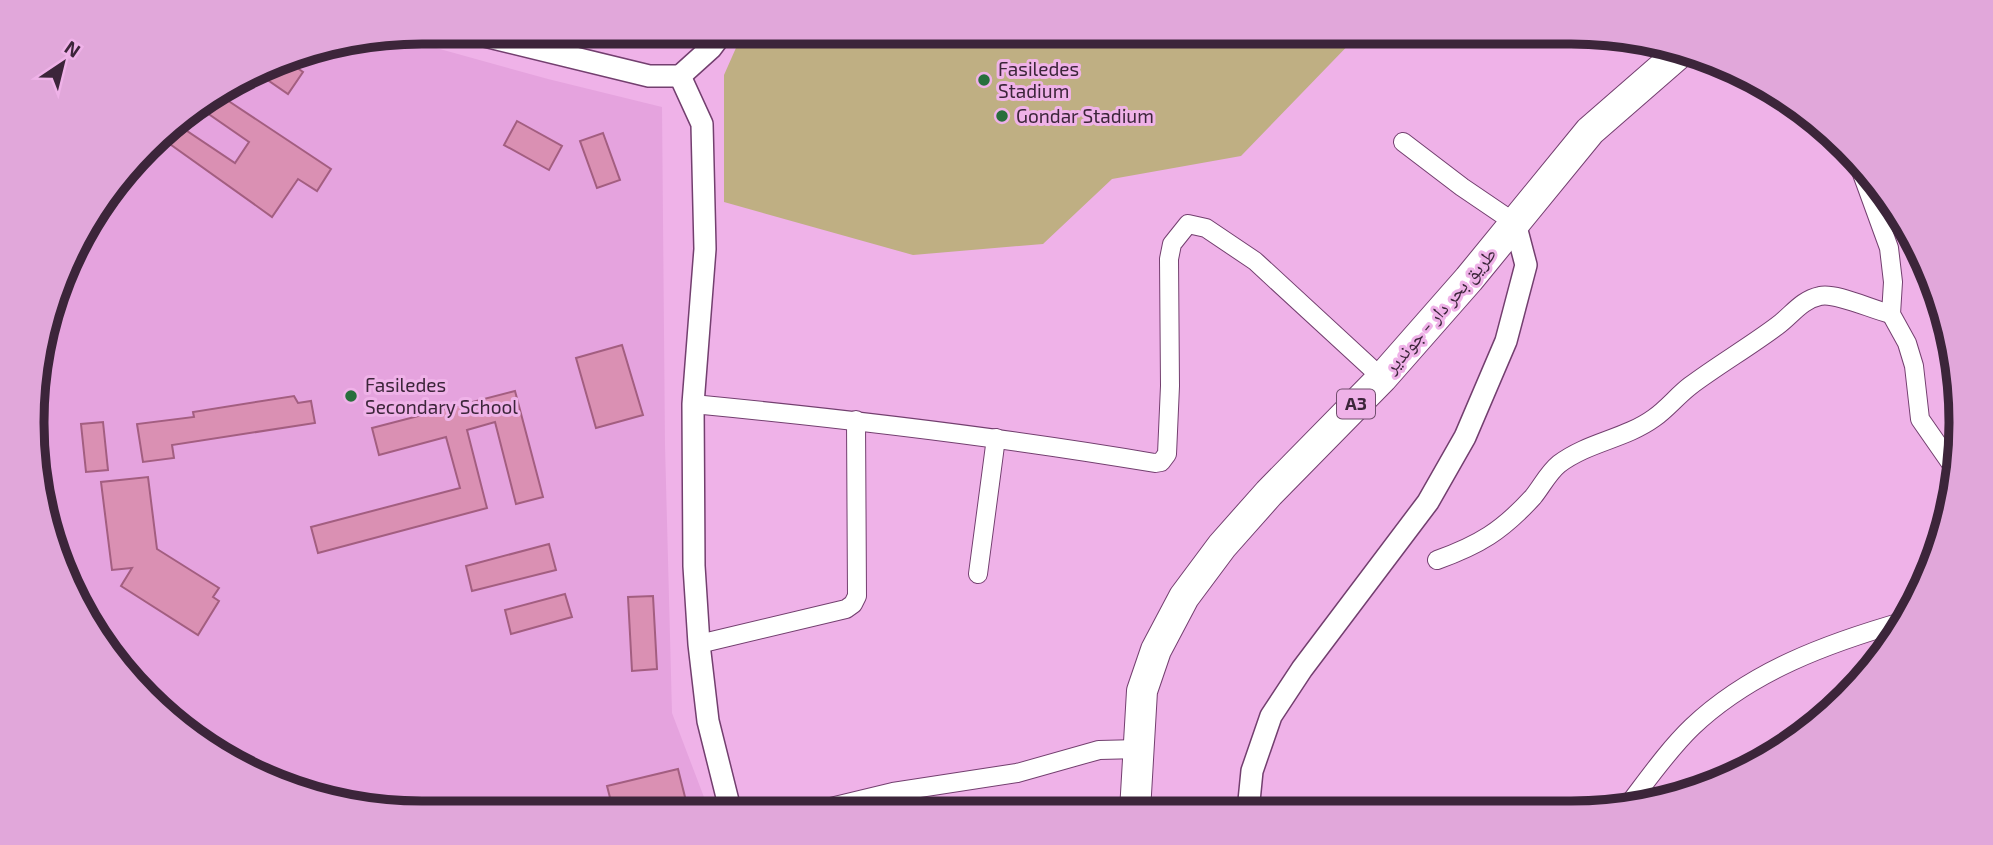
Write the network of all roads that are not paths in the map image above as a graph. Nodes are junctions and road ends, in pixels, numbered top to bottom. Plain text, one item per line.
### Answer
1 (517, 44) edge
2 (714, 44) edge
3 (1673, 58) edge
4 (680, 76) junction
5 (1403, 142) dead end
6 (1867, 187) edge
7 (1515, 223) junction
8 (1891, 314) junction
9 (1382, 377) junction
10 (693, 404) junction
11 (856, 420) junction
12 (996, 438) junction
13 (1947, 458) edge
14 (1437, 560) dead end
15 (978, 574) dead end
16 (1890, 626) edge
17 (699, 644) junction
18 (1139, 749) junction
19 (1636, 795) edge
20 (728, 801) edge
21 (856, 801) edge
22 (1136, 801) edge
23 (1249, 801) edge

1 - 4 street
2 - 4 street
3 - 7 highway, طريق بحر دار - جوندير / A3
4 - 10 street
5 - 7 street
6 - 8 street
7 - 9 highway, طريق بحر دار - جوندير / A3
7 - 23 street
8 - 13 street
8 - 14 street
9 - 12 street
9 - 18 highway, طريق بحر دار - جوندير / A3
10 - 11 street
10 - 17 street
11 - 12 street
11 - 17 street
12 - 15 street
16 - 19 street
17 - 20 street
18 - 21 street
18 - 22 highway, طريق بحر دار - جوندير / A3

